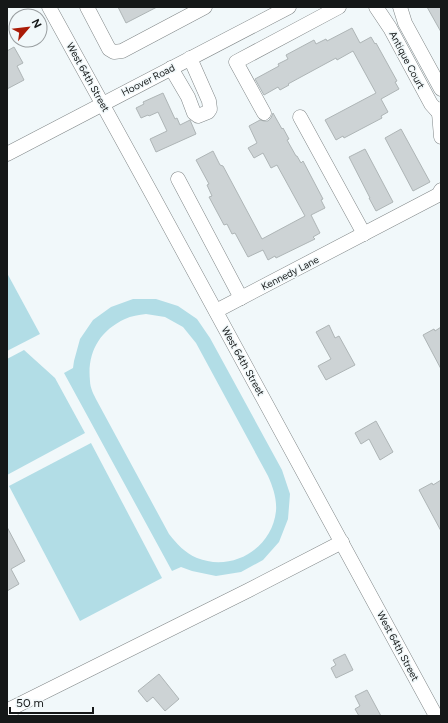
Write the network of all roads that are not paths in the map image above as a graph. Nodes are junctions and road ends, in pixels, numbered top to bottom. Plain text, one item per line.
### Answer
1 (49, 7) edge
2 (87, 7) edge
3 (205, 7) edge
4 (289, 7) edge
5 (339, 7) edge
6 (376, 7) edge
7 (400, 7) edge
8 (190, 58) junction
9 (171, 68) junction
10 (441, 89) edge
11 (103, 103) junction
12 (440, 111) edge
13 (264, 113) dead end
14 (300, 117) dead end
15 (441, 137) edge
16 (7, 154) edge
17 (178, 179) dead end
18 (441, 190) edge
19 (364, 234) junction
20 (241, 298) junction
21 (216, 311) junction
22 (342, 542) junction
23 (8, 712) edge
24 (436, 716) edge

1 - 11 street, West 64th Street
2 - 3 street
4 - 8 street, Hoover Road
5 - 13 street
6 - 12 street, Antique Court
7 - 10 street, Antique Court
8 - 9 street, Hoover Road
8 - 9 street
9 - 11 street, Hoover Road
11 - 16 street, Hoover Road
11 - 21 street, West 64th Street
12 - 15 street
14 - 19 street
17 - 20 street
18 - 19 street, Kennedy Lane
19 - 20 street, Kennedy Lane
20 - 21 street, Kennedy Lane
21 - 22 street, West 64th Street
22 - 23 street
22 - 24 street, West 64th Street

